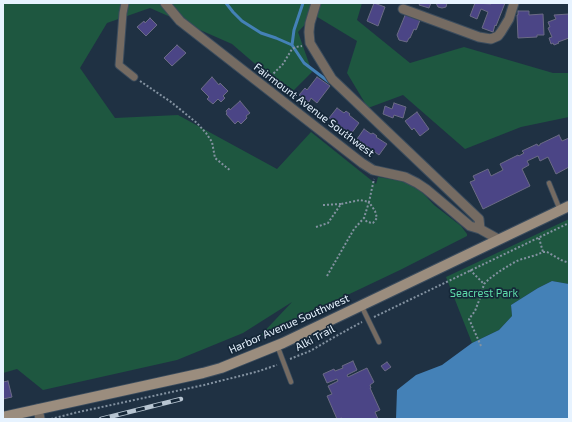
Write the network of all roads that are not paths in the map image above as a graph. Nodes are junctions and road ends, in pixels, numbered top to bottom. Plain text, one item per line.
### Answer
1 (124, 3) edge
2 (165, 3) edge
3 (316, 3) edge
4 (514, 3) edge
5 (403, 9) dead end
6 (134, 77) road end
7 (549, 183) dead end
8 (565, 208) edge
9 (480, 229) junction
10 (498, 239) junction
11 (361, 305) junction
12 (379, 342) dead end
13 (277, 345) junction
14 (291, 382) dead end
15 (39, 414) edge
16 (3, 417) edge

1 - 6 street
2 - 9 street, Fairmount Avenue Southwest
3 - 9 street
4 - 5 street
7 - 8 lane
8 - 10 main road, Harbor Avenue Southwest
9 - 10 street, Fairmount Avenue Southwest
10 - 11 main road, Harbor Avenue Southwest
11 - 12 lane
11 - 13 main road, Harbor Avenue Southwest
13 - 14 lane
13 - 15 main road, Harbor Avenue Southwest
15 - 16 main road, Harbor Avenue Southwest

